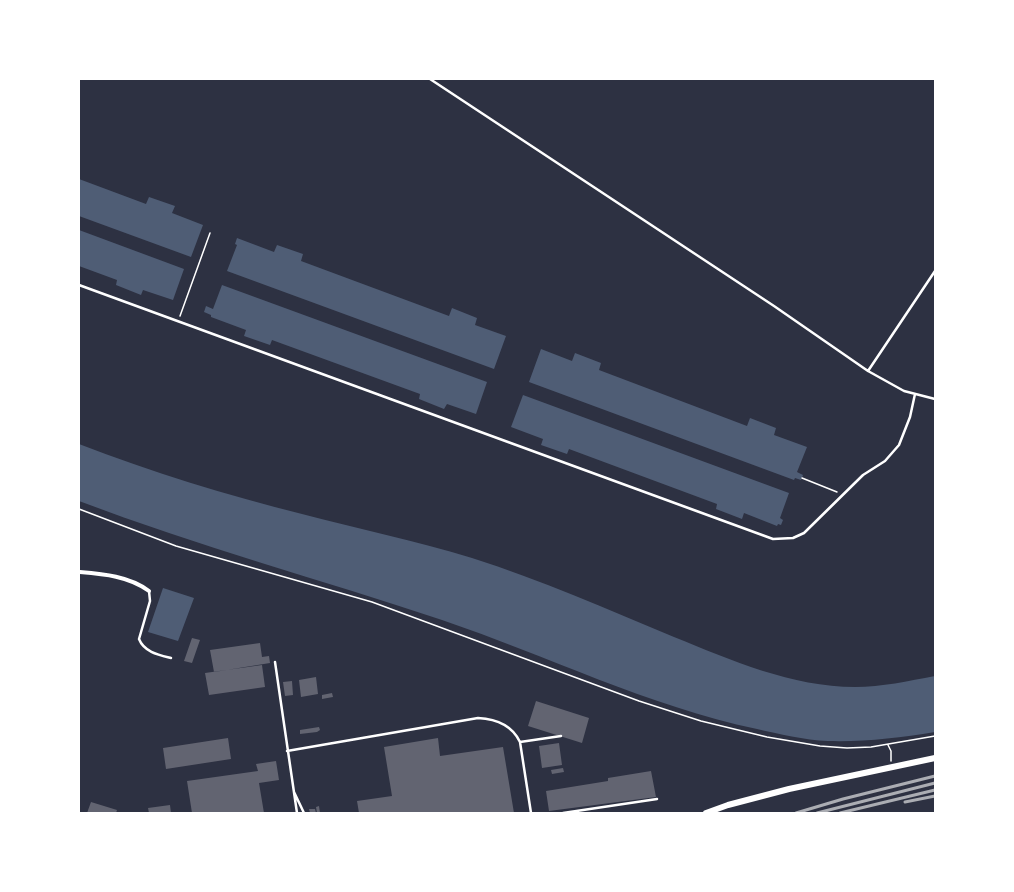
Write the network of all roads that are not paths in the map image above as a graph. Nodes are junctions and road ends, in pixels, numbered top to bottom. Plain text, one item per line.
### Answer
1 (430, 79) edge
2 (935, 270) edge
3 (79, 285) edge
4 (868, 372) junction
5 (915, 394) junction
6 (935, 399) edge
7 (79, 572) edge
8 (149, 591) joint
9 (171, 658) dead end
10 (274, 662) dead end
11 (561, 736) dead end
12 (520, 742) junction
13 (287, 751) junction
14 (935, 758) edge
15 (293, 788) junction
16 (657, 799) dead end
17 (298, 813) edge
18 (304, 813) edge
19 (531, 813) edge
20 (563, 813) edge
21 (706, 813) edge

1 - 4 lane
2 - 4 lane
3 - 5 lane
4 - 5 lane
5 - 6 lane
7 - 8 street
8 - 9 lane
10 - 13 lane
11 - 12 lane
12 - 13 lane
12 - 19 lane
13 - 15 lane
14 - 21 main road
15 - 17 lane
15 - 18 lane
16 - 20 lane

